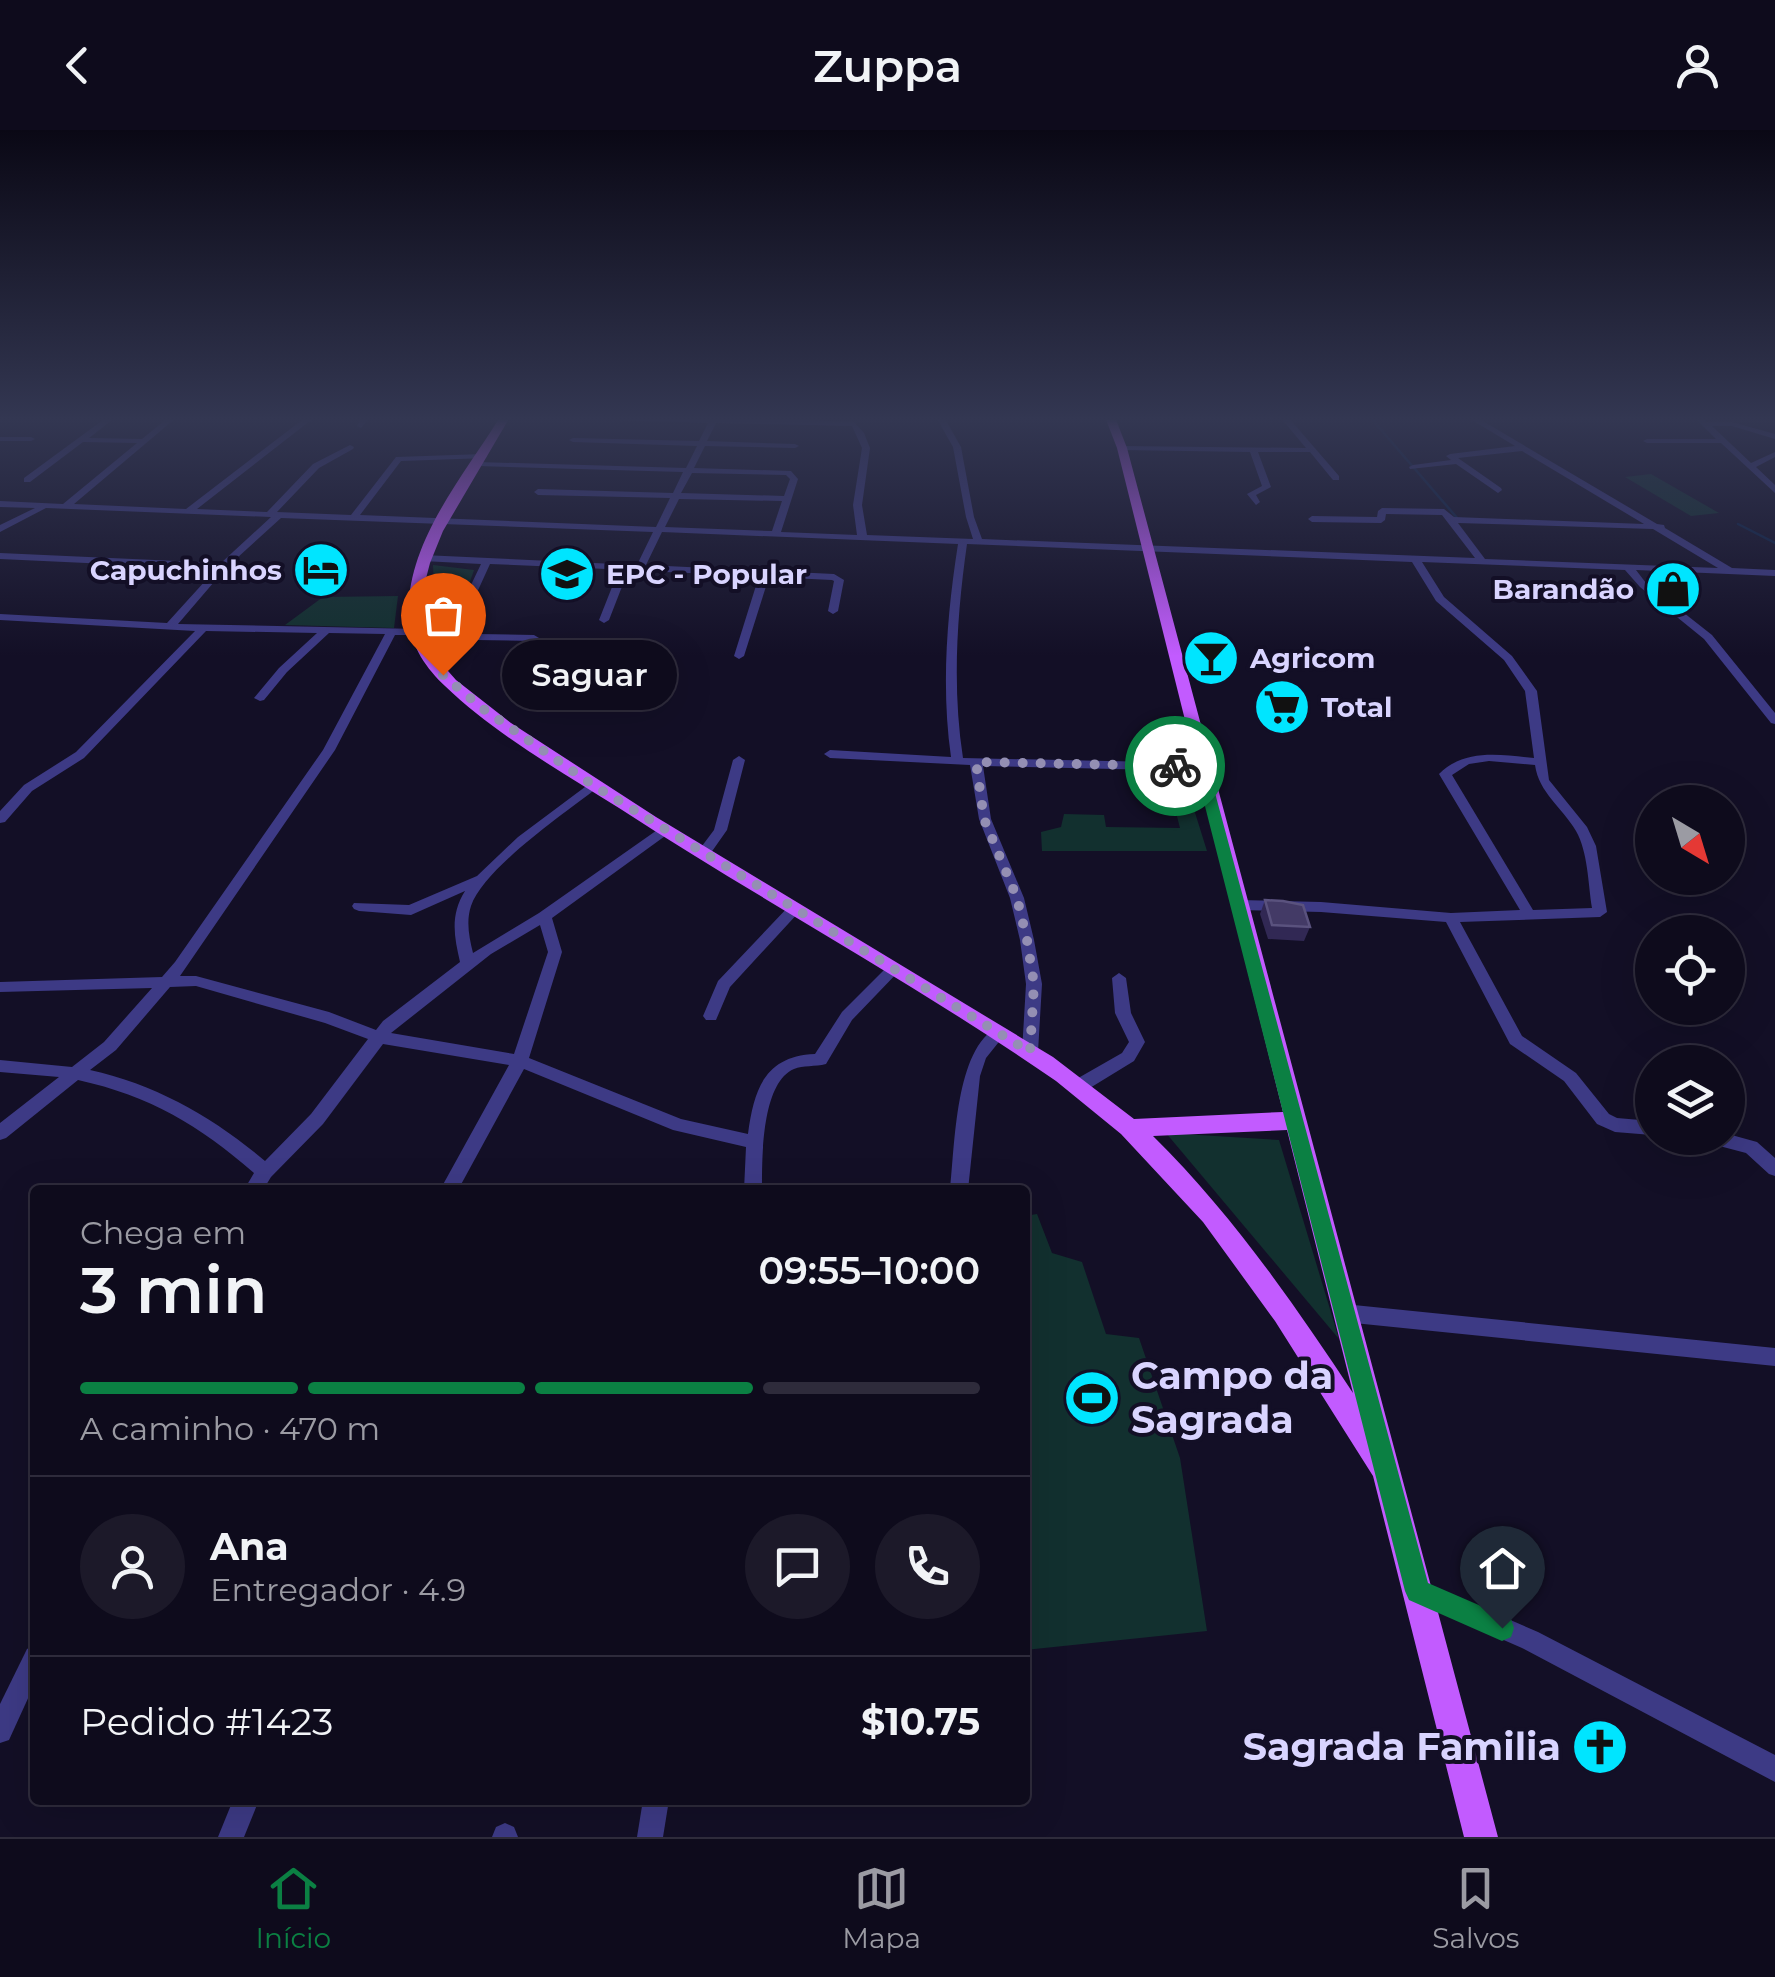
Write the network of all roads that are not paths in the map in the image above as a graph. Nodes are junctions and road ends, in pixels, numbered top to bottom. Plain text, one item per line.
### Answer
1 (76, 497) edge
2 (207, 497) edge
3 (290, 497) edge
4 (369, 497) edge
5 (459, 497) edge
6 (664, 497) edge
7 (673, 497) junction
8 (857, 497) edge
9 (966, 497) edge
10 (1134, 497) edge
11 (1253, 497) edge
12 (1608, 497) edge
13 (788, 499) joint
14 (1256, 502) dead end
15 (0, 504) edge
16 (45, 506) junction
17 (65, 506) junction
18 (187, 512) junction
19 (274, 515) junction
20 (352, 518) junction
21 (1312, 518) dead end
22 (1451, 520) junction
23 (444, 522) junction
24 (1661, 527) junction
25 (0, 529) edge
26 (656, 530) junction
27 (776, 534) junction
28 (863, 538) junction
29 (963, 542) junction
30 (979, 543) junction
31 (1146, 549) junction
32 (0, 556) edge
33 (423, 558) junction
34 (1415, 559) junction
35 (486, 562) junction
36 (1482, 562) junction
37 (223, 566) junction
38 (1628, 567) junction
39 (640, 568) junction
40 (1731, 572) junction
41 (1775, 573) edge
42 (765, 574) junction
43 (833, 611) dead end
44 (0, 617) edge
45 (604, 620) dead end
46 (169, 626) junction
47 (203, 628) junction
48 (326, 631) junction
49 (419, 632) junction
50 (391, 633) junction
51 (534, 638) dead end
52 (739, 656) dead end
53 (260, 698) dead end
54 (1775, 721) edge
55 (830, 754) dead end
56 (739, 760) dead end
57 (957, 760) junction
58 (976, 762) junction
59 (1539, 762) junction
60 (1202, 767) junction
61 (593, 785) junction
62 (0, 819) edge
63 (666, 831) junction
64 (703, 854) junction
65 (486, 876) junction
66 (1239, 905) junction
67 (360, 906) dead end
68 (795, 908) junction
69 (544, 916) junction
70 (1530, 916) junction
71 (1451, 918) junction
72 (468, 963) junction
73 (894, 969) junction
74 (1120, 978) dead end
75 (166, 980) junction
76 (0, 987) edge
77 (711, 1016) dead end
78 (998, 1034) junction
79 (379, 1036) junction
80 (1030, 1052) junction
81 (520, 1060) junction
82 (0, 1066) edge
83 (76, 1075) junction
84 (1079, 1086) junction
85 (1294, 1121) junction
86 (1635, 1127) edge
87 (1132, 1128) junction
88 (0, 1133) edge
89 (753, 1142) junction
90 (1745, 1146) edge
91 (1775, 1169) edge
92 (265, 1172) junction
93 (256, 1185) edge
94 (451, 1185) edge
95 (753, 1185) edge
96 (960, 1185) edge
97 (1344, 1313) junction
98 (1775, 1357) edge
99 (1383, 1466) junction
100 (1418, 1591) junction
101 (30, 1668) edge
102 (0, 1731) edge
103 (1775, 1768) edge
104 (244, 1805) edge
105 (655, 1805) edge
106 (231, 1837) edge
107 (650, 1837) edge
108 (1481, 1837) edge

1 - 17 street
2 - 18 street
3 - 19 street
4 - 20 street
5 - 23 main road
6 - 7 street
7 - 13 street
7 - 26 street
8 - 28 street
9 - 30 street
10 - 31 main road
11 - 14 street
12 - 24 street
13 - 27 street
15 - 16 street
16 - 17 street
16 - 25 street
17 - 18 street
18 - 19 street
19 - 20 street
19 - 37 street
20 - 23 street
21 - 22 street
22 - 24 street
22 - 36 street
23 - 26 street
23 - 33 main road
24 - 40 street
26 - 27 street
26 - 39 street
27 - 28 street
28 - 29 street
29 - 30 street
29 - 57 street
30 - 31 street
31 - 34 street
31 - 60 main road
32 - 37 street
33 - 35 street
33 - 49 main road
34 - 36 street
34 - 59 street
35 - 39 street
35 - 51 street
36 - 38 street
37 - 46 street
38 - 40 street
38 - 54 street
39 - 42 street
39 - 45 street
40 - 41 street
42 - 43 street
42 - 52 street
44 - 46 street
46 - 47 street
47 - 48 street
47 - 62 street
48 - 50 street
48 - 53 street
49 - 50 street
49 - 61 main road
50 - 75 street
55 - 57 street
56 - 64 street
57 - 58 street
58 - 60 street
58 - 80 street
59 - 70 street
59 - 70 street
60 - 66 main road
61 - 63 main road
61 - 65 street
63 - 64 main road
63 - 69 street
64 - 68 main road
65 - 67 street
65 - 72 street
66 - 71 street
66 - 85 main road
68 - 73 main road
68 - 77 street
69 - 72 street
69 - 81 street
70 - 71 street
71 - 86 street
72 - 79 street
73 - 78 main road
73 - 89 street
74 - 84 street
75 - 76 street
75 - 79 street
75 - 83 street
78 - 80 main road
78 - 96 street
79 - 81 street
79 - 92 street
80 - 84 main road
81 - 89 street
81 - 94 street
82 - 83 street
83 - 88 street
83 - 92 street
84 - 87 main road
85 - 87 main road
85 - 97 main road
87 - 99 main road
89 - 95 street
90 - 91 street
92 - 93 street
97 - 98 street
97 - 99 main road
99 - 100 main road
100 - 103 street
100 - 108 main road
101 - 102 street
104 - 106 street
105 - 107 street

